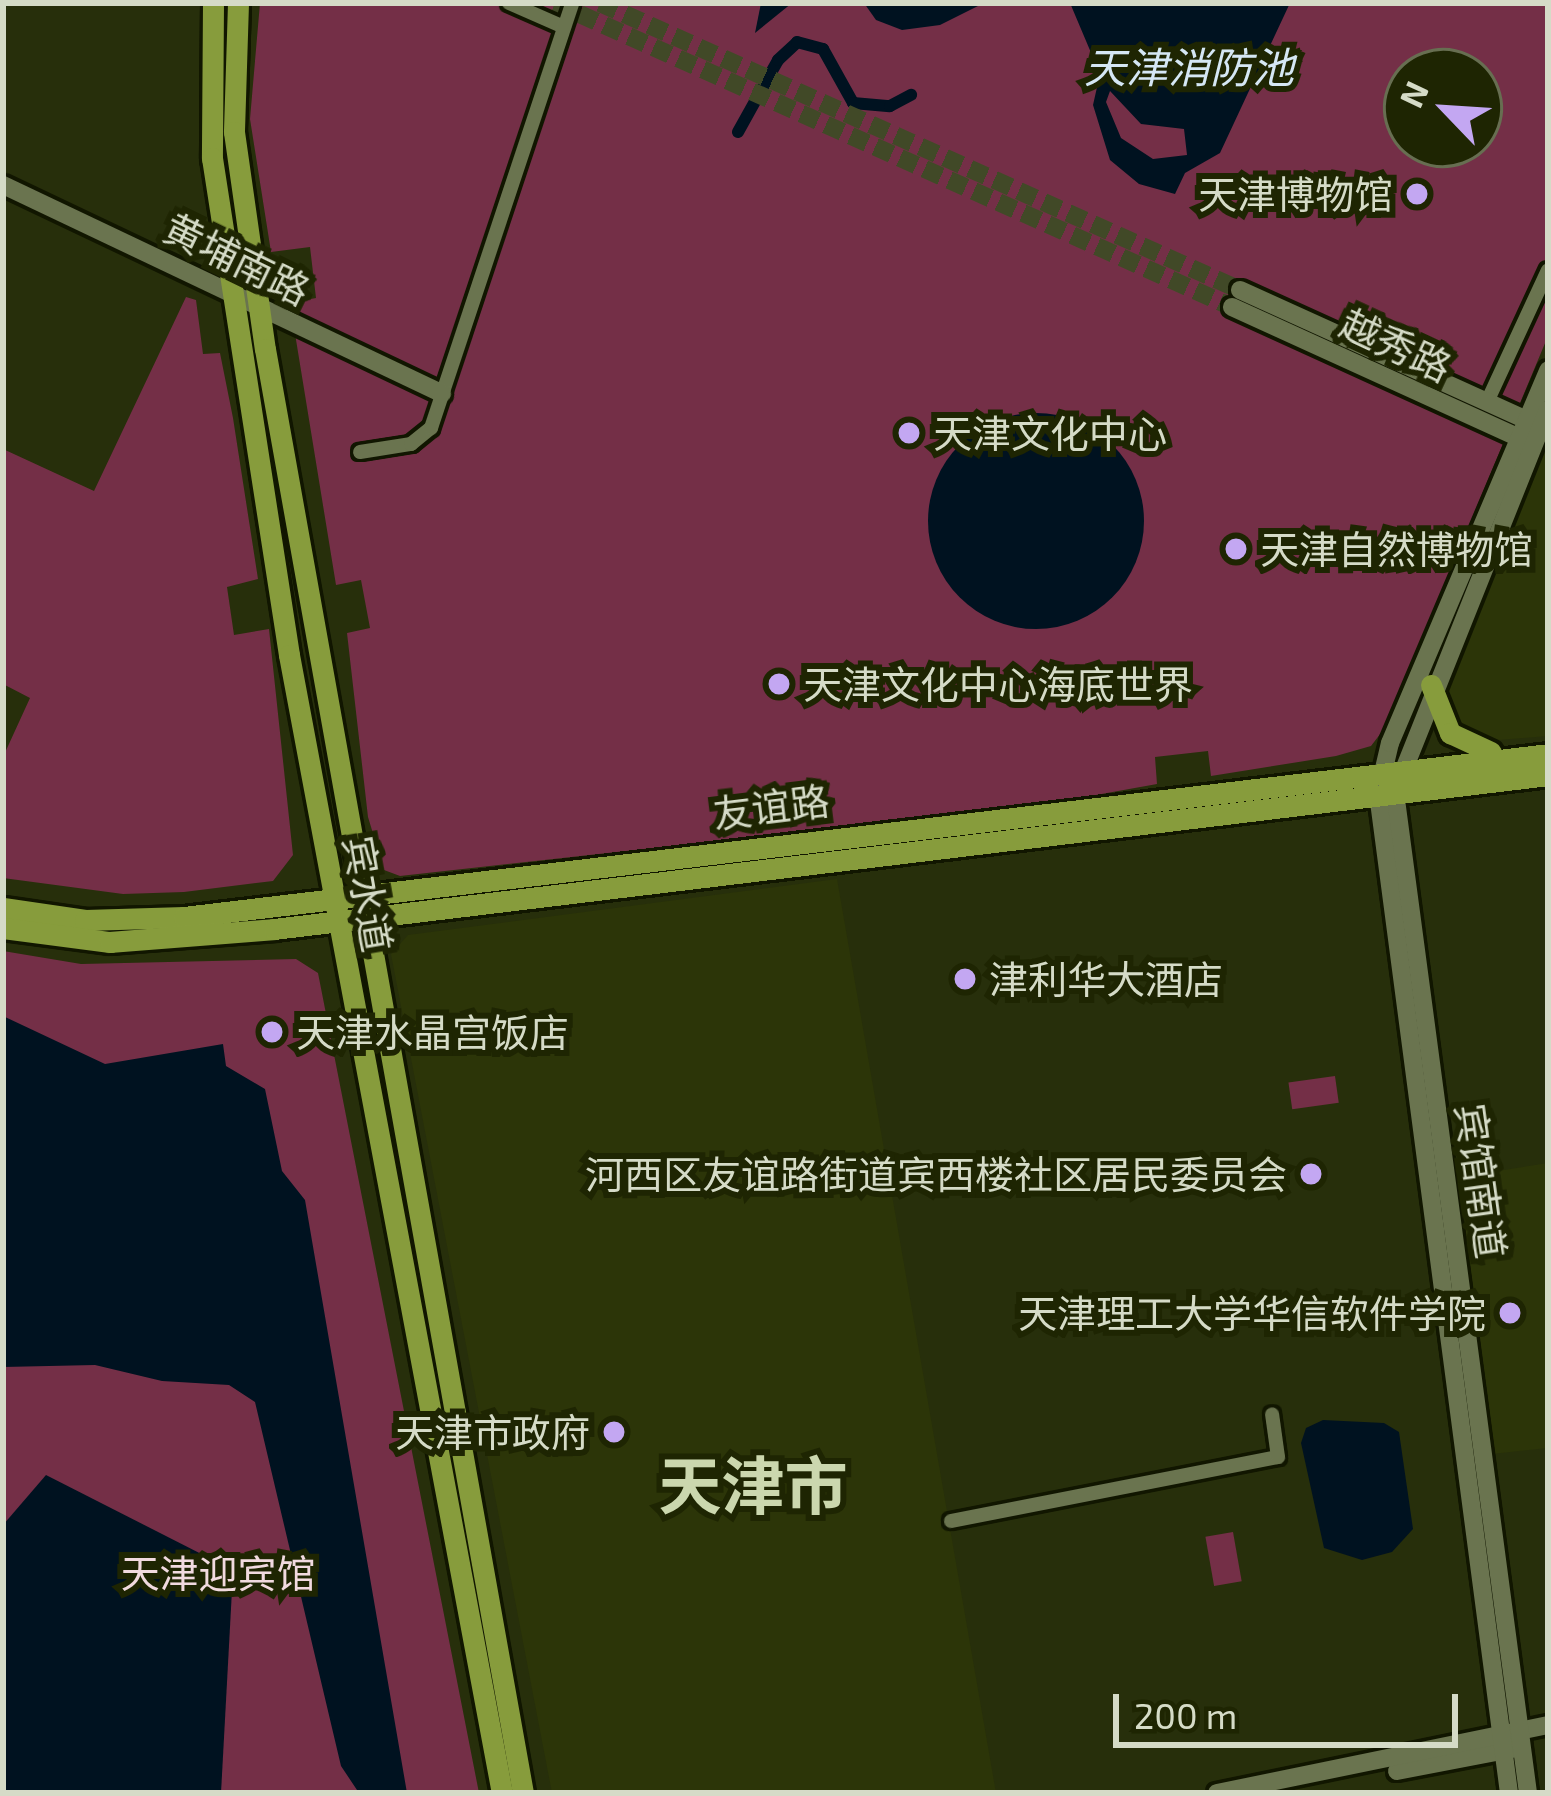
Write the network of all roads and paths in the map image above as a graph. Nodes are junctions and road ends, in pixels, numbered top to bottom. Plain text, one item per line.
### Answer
1 (213, 3) edge
2 (238, 3) edge
3 (509, 3) edge
4 (572, 3) edge
5 (563, 27) junction
6 (3, 185) edge
7 (3, 195) edge
8 (1548, 270) edge
9 (248, 306) junction
10 (1548, 370) edge
11 (439, 397) junction
12 (1487, 402) junction
13 (1535, 430) edge
14 (360, 449) dead end
15 (1431, 685) junction
16 (1545, 761) edge
17 (1389, 769) junction
18 (1386, 793) junction
19 (358, 892) junction
20 (332, 896) junction
21 (3, 908) edge
22 (362, 917) junction
23 (336, 921) junction
24 (3, 928) edge
25 (1272, 1414) dead end
26 (951, 1521) dead end
27 (1548, 1725) edge
28 (1548, 1738) edge
29 (1516, 1741) junction
30 (502, 1793) edge
31 (524, 1793) edge
32 (1216, 1793) edge
33 (1280, 1793) edge
34 (1509, 1793) edge
35 (1528, 1793) edge

1 - 9 main road, 宾水道
2 - 9 main road, 宾水道
3 - 5 street
4 - 5 street
5 - 11 street
6 - 9 main road, 黄埔南路
7 - 9 main road, 黄埔南路
8 - 12 street
9 - 11 main road, 黄埔南路
9 - 19 main road, 宾水道
9 - 20 main road, 宾水道
10 - 13 main road
11 - 14 street
12 - 13 main road, 越秀路
12 - 13 main road, 越秀路
13 - 15 main road
13 - 17 main road
15 - 16 main road
15 - 17 main road
16 - 17 main road, 友谊路
16 - 18 main road, 友谊路
17 - 18 main road, 宾馆南道
17 - 19 main road, 友谊路
18 - 22 main road, 友谊路
18 - 29 main road, 宾馆南道
19 - 20 main road, 友谊路
19 - 22 main road, 宾水道
20 - 21 main road, 友谊路
20 - 23 main road, 宾水道
22 - 23 main road, 友谊路
22 - 31 main road, 宾水道
23 - 24 main road, 友谊路
23 - 30 main road, 宾水道
25 - 26 street
27 - 29 main road
28 - 29 main road
29 - 32 main road
29 - 33 main road
29 - 34 main road, 宾馆南道
29 - 35 main road, 宾馆南道

